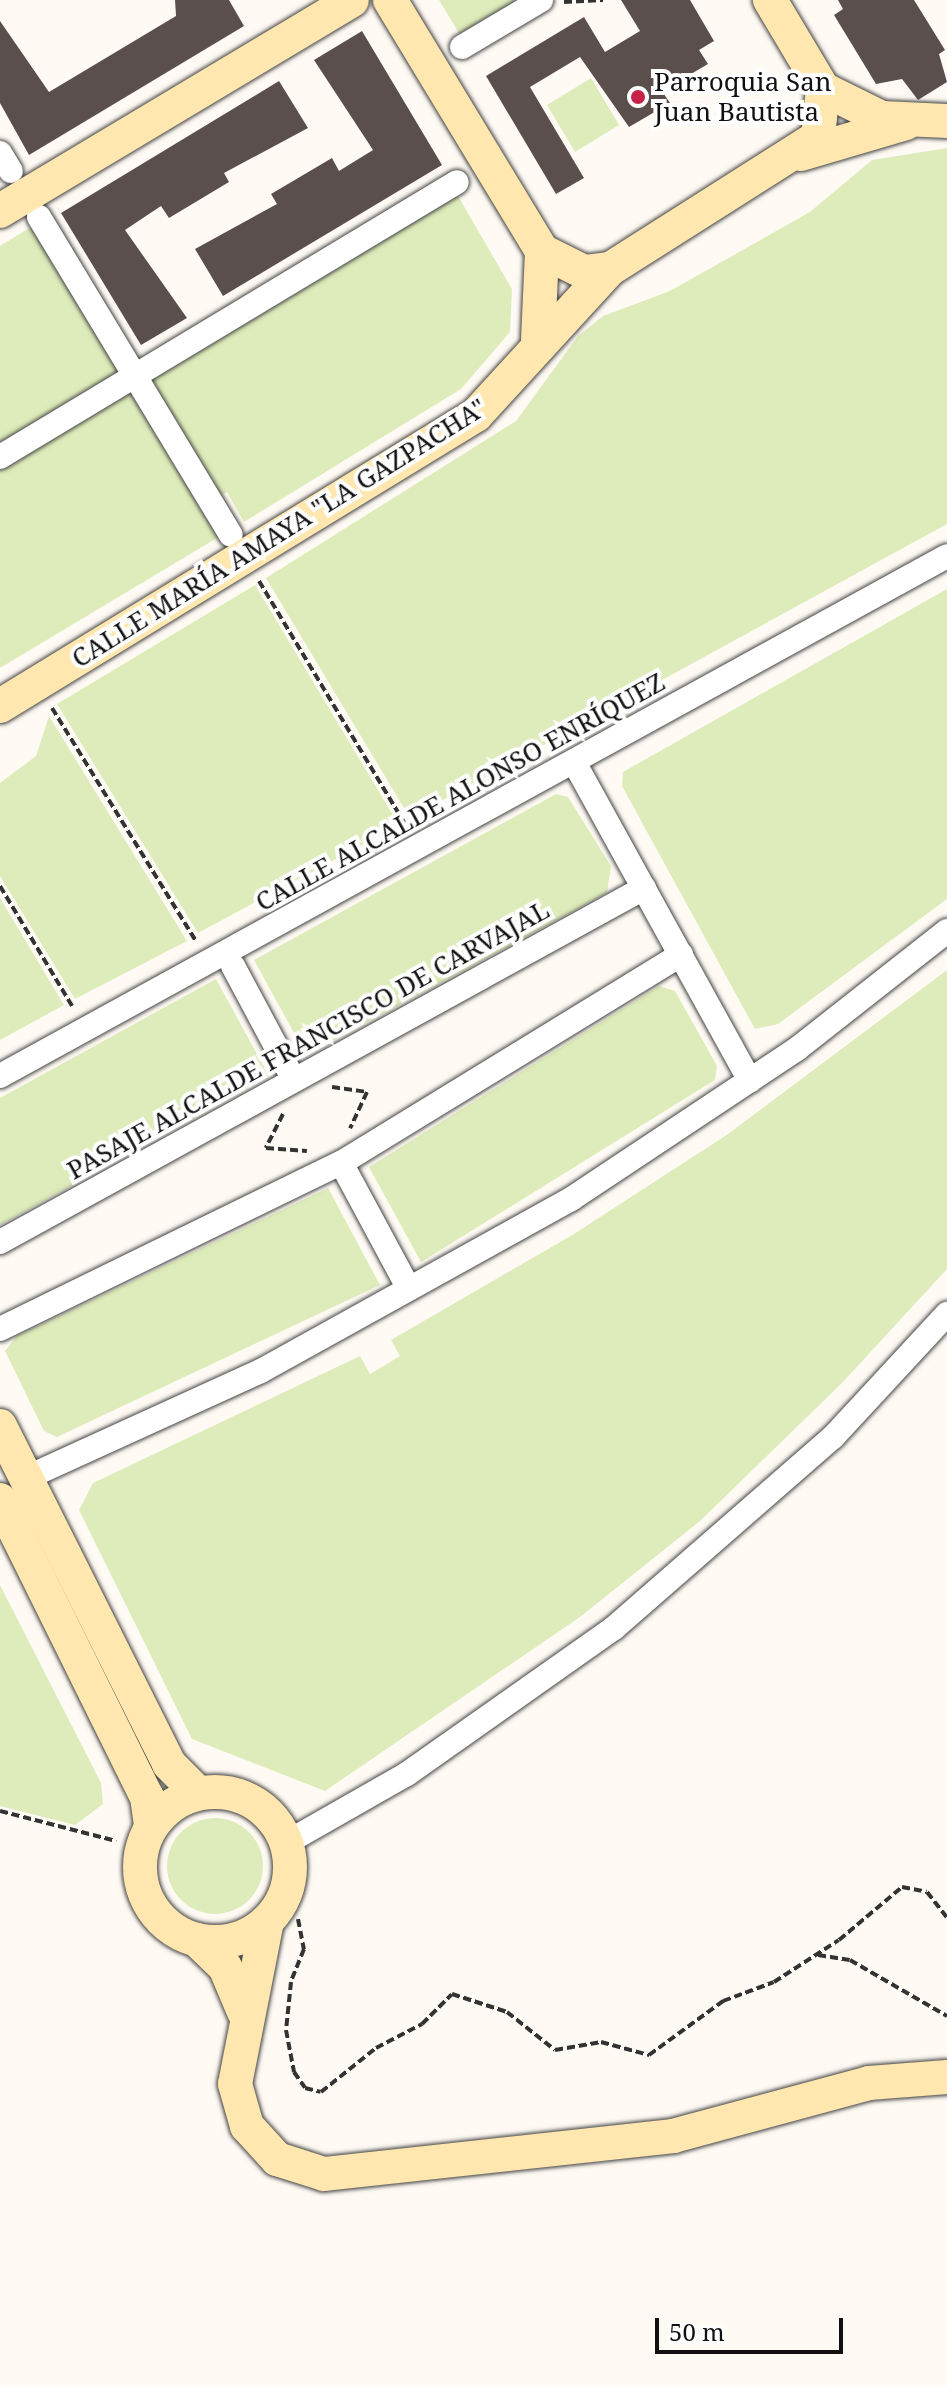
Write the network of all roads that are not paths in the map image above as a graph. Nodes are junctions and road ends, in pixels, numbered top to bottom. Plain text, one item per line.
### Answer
1 (352, 0) edge
2 (390, 0) edge
3 (541, 0) edge
4 (770, 0) edge
5 (462, 47) dead end
6 (823, 89) junction
7 (947, 121) edge
8 (906, 123) junction
9 (801, 154) junction
10 (457, 182) dead end
11 (0, 211) edge
12 (39, 217) dead end
13 (542, 251) junction
14 (610, 269) junction
15 (538, 340) junction
16 (135, 376) junction
17 (0, 457) edge
18 (231, 535) dead end
19 (947, 556) edge
20 (0, 706) edge
21 (574, 762) junction
22 (644, 888) junction
23 (947, 931) edge
24 (681, 955) junction
25 (233, 966) dead end
26 (288, 1069) dead end
27 (0, 1076) edge
28 (750, 1081) junction
29 (346, 1172) dead end
30 (0, 1242) edge
31 (403, 1278) dead end
32 (947, 1314) edge
33 (0, 1329) edge
34 (0, 1426) edge
35 (26, 1478) junction
36 (0, 1500) edge
37 (198, 1793) junction
38 (151, 1826) junction
39 (286, 1843) junction
40 (283, 1920) junction
41 (197, 1940) junction
42 (244, 2012) junction
43 (947, 2077) edge

1 - 11 street
2 - 13 street
3 - 5 street
4 - 6 street
6 - 8 street
6 - 9 street
7 - 8 street
8 - 9 street
9 - 14 street, CALLE MARÍA AMAYA "LA GAZPACHA"
10 - 16 street
12 - 16 street
13 - 14 street
13 - 15 street
14 - 15 street, CALLE MARÍA AMAYA "LA GAZPACHA"
15 - 20 street, CALLE MARÍA AMAYA "LA GAZPACHA"
16 - 17 street
16 - 18 street
19 - 21 street, CALLE ALCALDE ALONSO ENRÍQUEZ
21 - 22 street
21 - 27 street, CALLE ALCALDE ALONSO ENRÍQUEZ
22 - 24 street
22 - 30 street, PASAJE ALCALDE FRANCISCO DE CARVAJAL
23 - 28 street
24 - 28 street
24 - 33 street
25 - 26 street
28 - 35 street
29 - 31 street
32 - 39 street
34 - 35 street
35 - 37 street
36 - 38 street
37 - 38 street
37 - 39 street
38 - 41 street
39 - 40 street
40 - 41 street
40 - 42 street
41 - 42 street
42 - 43 street

